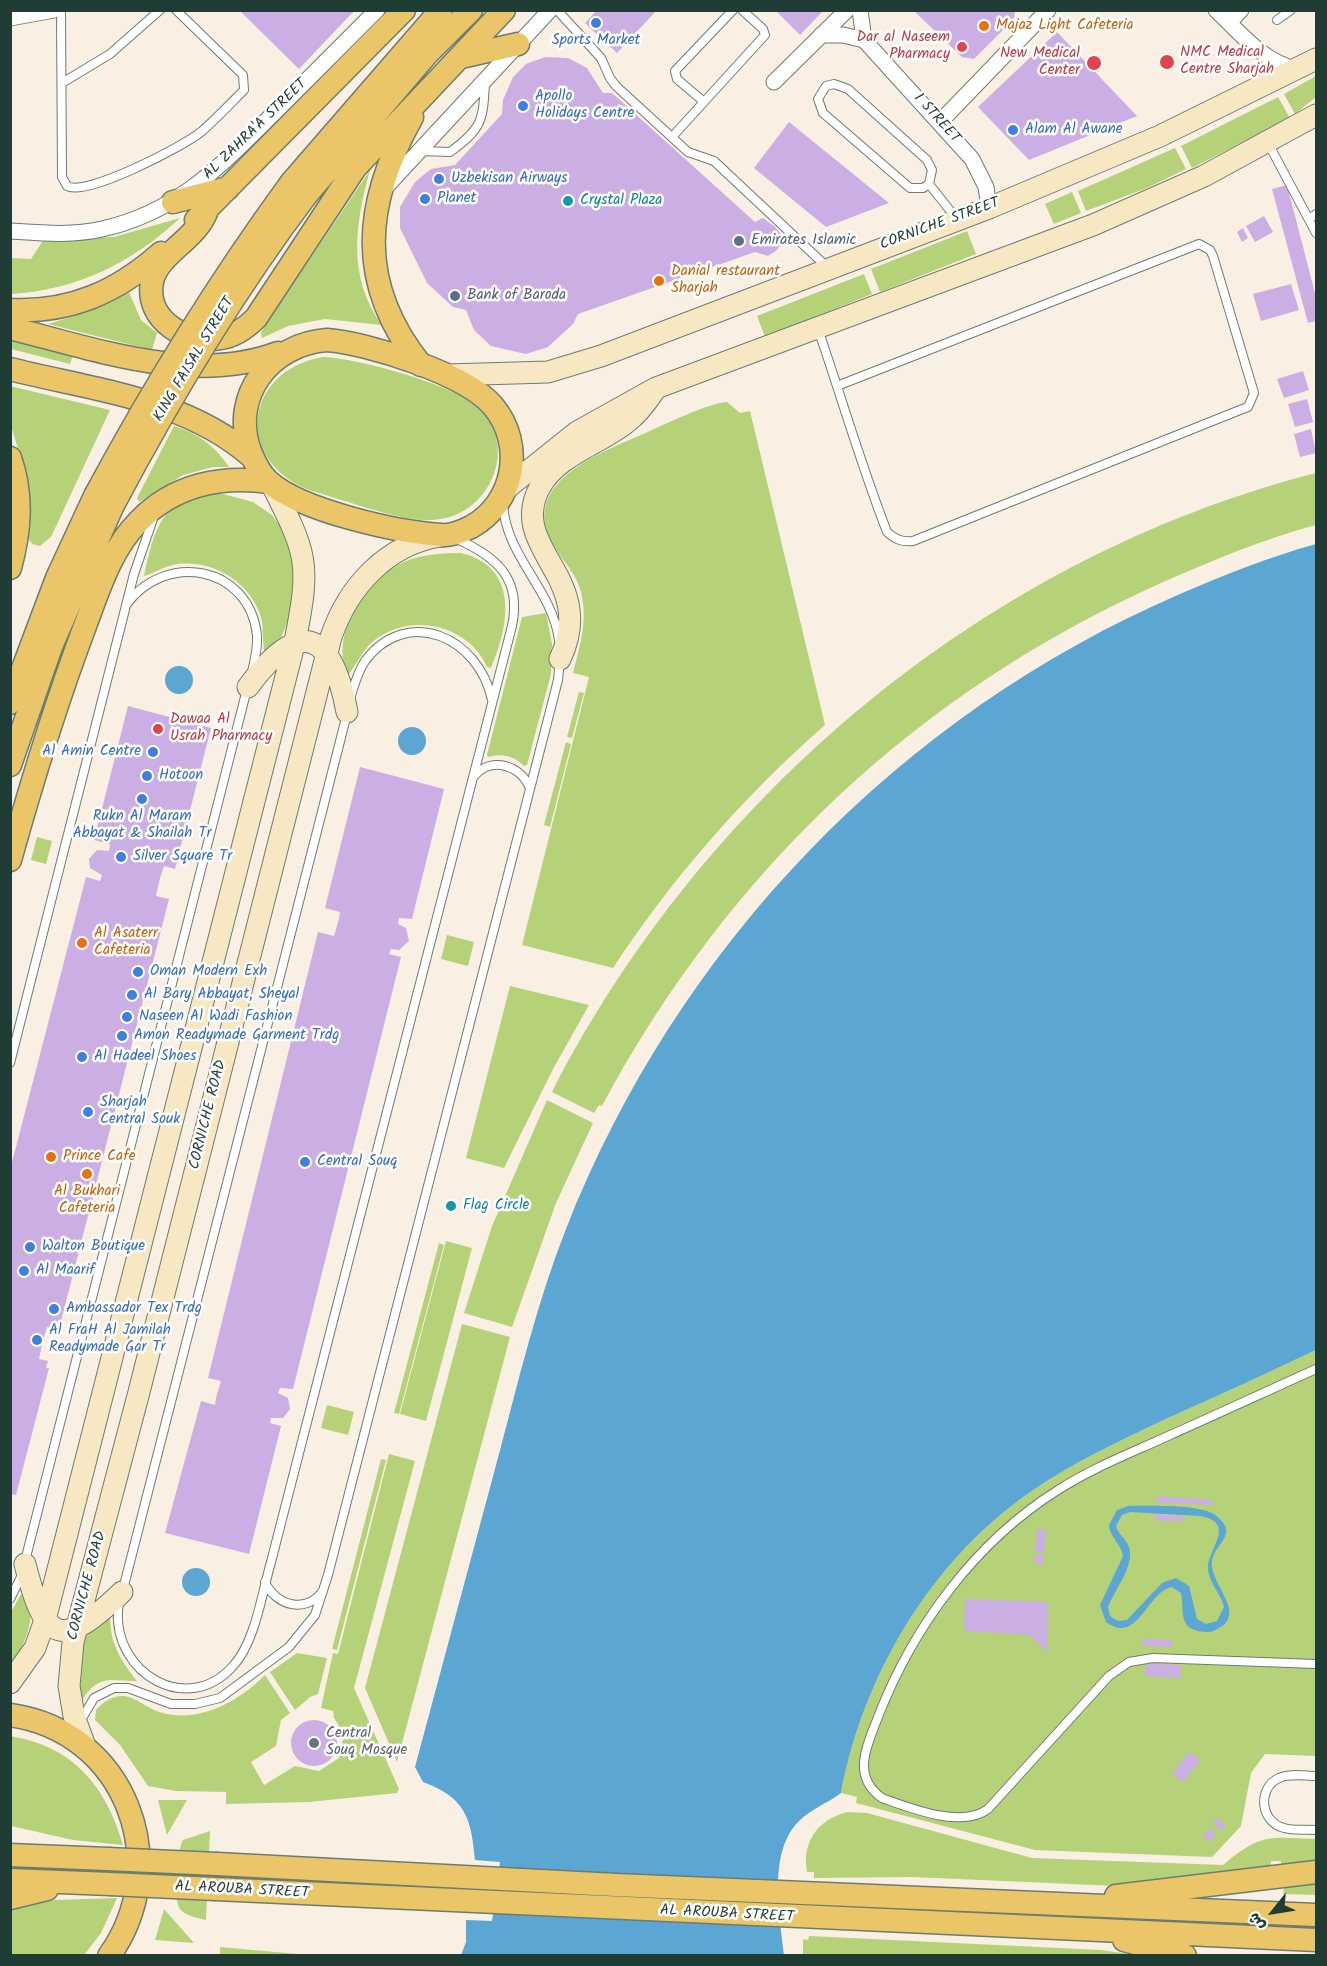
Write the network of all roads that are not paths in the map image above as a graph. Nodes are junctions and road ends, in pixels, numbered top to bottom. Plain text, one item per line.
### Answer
1 (54, 10) edge
2 (61, 10) edge
3 (160, 10) edge
4 (176, 10) edge
5 (377, 10) edge
6 (404, 10) edge
7 (441, 10) edge
8 (471, 10) edge
9 (504, 10) edge
10 (550, 10) edge
11 (557, 10) edge
12 (732, 10) edge
13 (742, 10) edge
14 (847, 10) edge
15 (860, 10) edge
16 (1048, 10) edge
17 (1216, 10) edge
18 (1241, 10) edge
19 (1291, 10) edge
20 (10, 18) edge
21 (1277, 20) dead end
22 (1229, 23) junction
23 (821, 35) junction
24 (864, 40) junction
25 (518, 44) junction
26 (461, 57) junction
27 (1317, 59) edge
28 (1298, 70) junction
29 (485, 82) junction
30 (774, 82) dead end
31 (62, 83) junction
32 (424, 95) junction
33 (703, 101) junction
34 (1317, 115) edge
35 (940, 122) junction
36 (672, 138) junction
37 (1268, 143) junction
38 (419, 151) junction
39 (929, 184) junction
40 (229, 188) junction
41 (299, 188) junction
42 (378, 194) junction
43 (174, 202) junction
44 (989, 208) junction
45 (207, 210) junction
46 (1317, 214) edge
47 (1309, 219) junction
48 (957, 220) junction
49 (10, 231) edge
50 (1317, 233) edge
51 (827, 267) junction
52 (10, 310) edge
53 (10, 328) edge
54 (818, 329) junction
55 (288, 349) junction
56 (421, 365) junction
57 (10, 369) edge
58 (447, 375) junction
59 (837, 386) junction
60 (656, 388) junction
61 (252, 457) junction
62 (10, 458) edge
63 (270, 483) junction
64 (505, 492) junction
65 (104, 501) junction
66 (159, 504) junction
67 (445, 535) junction
68 (10, 568) edge
69 (126, 605) junction
70 (295, 641) junction
71 (327, 652) junction
72 (560, 659) junction
73 (248, 687) junction
74 (492, 700) junction
75 (10, 703) edge
76 (347, 712) junction
77 (10, 765) edge
78 (472, 778) junction
79 (530, 788) junction
80 (10, 860) edge
81 (10, 1063) edge
82 (1317, 1369) edge
83 (25, 1564) junction
84 (265, 1582) junction
85 (325, 1589) junction
86 (122, 1592) junction
87 (10, 1599) edge
88 (45, 1620) junction
89 (77, 1627) junction
90 (1317, 1664) edge
91 (10, 1683) edge
92 (10, 1715) edge
93 (82, 1740) junction
94 (1317, 1776) edge
95 (1317, 1830) edge
96 (10, 1842) edge
97 (10, 1855) edge
98 (68, 1858) junction
99 (1317, 1872) edge
100 (10, 1880) edge
101 (72, 1882) junction
102 (10, 1898) edge
103 (1094, 1904) junction
104 (1317, 1914) edge
105 (1088, 1929) junction
106 (1317, 1940) edge
107 (109, 1956) edge
108 (1185, 1956) edge

1 - 20 street
2 - 31 lane
3 - 31 lane
4 - 31 lane
5 - 43 street, AL ZAHRA'A STREET
6 - 40 main road
7 - 41 main road, KING FAISAL STREET
8 - 41 main road, KING FAISAL STREET
9 - 26 main road
10 - 25 street
11 - 36 lane
12 - 33 lane
13 - 33 lane
14 - 23 street
15 - 24 street
16 - 35 street
17 - 22 street
18 - 22 street
19 - 21 lane
22 - 28 street
23 - 24 street
23 - 30 street
24 - 35 street, 1 STREET
25 - 26 main road
25 - 29 street
26 - 32 main road
27 - 28 main road, CORNICHE STREET
28 - 44 main road, CORNICHE STREET
29 - 38 street
29 - 38 lane
32 - 42 main road
32 - 45 main road
33 - 36 lane
34 - 37 main road
35 - 44 street, 1 STREET
36 - 51 lane
37 - 47 lane
37 - 54 main road
38 - 42 street
39 - 39 lane
39 - 48 lane
40 - 43 main road
40 - 45 main road
41 - 65 main road, KING FAISAL STREET, bridge
42 - 56 main road
43 - 49 street, AL ZAHRA'A STREET
44 - 48 main road, CORNICHE STREET
45 - 52 main road
46 - 47 lane
47 - 50 lane
48 - 51 main road, CORNICHE STREET
51 - 58 main road, CORNICHE STREET
53 - 55 main road
54 - 59 lane
54 - 60 main road
55 - 56 main road
55 - 61 main road
56 - 58 main road
57 - 61 main road
58 - 64 main road
59 - 59 lane
60 - 64 main road
60 - 72 main road
61 - 63 main road
62 - 68 main road
63 - 66 main road
63 - 67 main road
63 - 70 main road
64 - 67 main road
64 - 72 lane
65 - 75 main road, KING FAISAL STREET
65 - 77 main road, KING FAISAL STREET
66 - 69 lane
66 - 80 main road
67 - 71 main road, CORNICHE ROAD
67 - 74 lane
69 - 73 lane
69 - 81 lane
70 - 71 main road
70 - 73 main road
70 - 88 main road
71 - 76 main road
71 - 89 main road, CORNICHE ROAD
72 - 79 lane
73 - 83 lane
74 - 76 lane
74 - 78 lane
76 - 86 lane
78 - 79 lane
78 - 84 lane
79 - 85 lane
82 - 90 lane
83 - 87 lane
83 - 88 main road
84 - 85 lane
84 - 86 lane
85 - 93 lane
86 - 89 main road
88 - 89 main road
88 - 91 main road
89 - 93 main road, CORNICHE ROAD
92 - 93 main road
93 - 107 main road
94 - 95 lane
96 - 98 main road
97 - 98 main road, AL AROUBA STREET
98 - 103 main road, AL AROUBA STREET, bridge
99 - 103 main road
100 - 101 main road, AL AROUBA STREET
101 - 102 main road
101 - 105 main road, AL AROUBA STREET, bridge
103 - 104 main road, AL AROUBA STREET
105 - 106 main road, AL AROUBA STREET
105 - 108 main road

